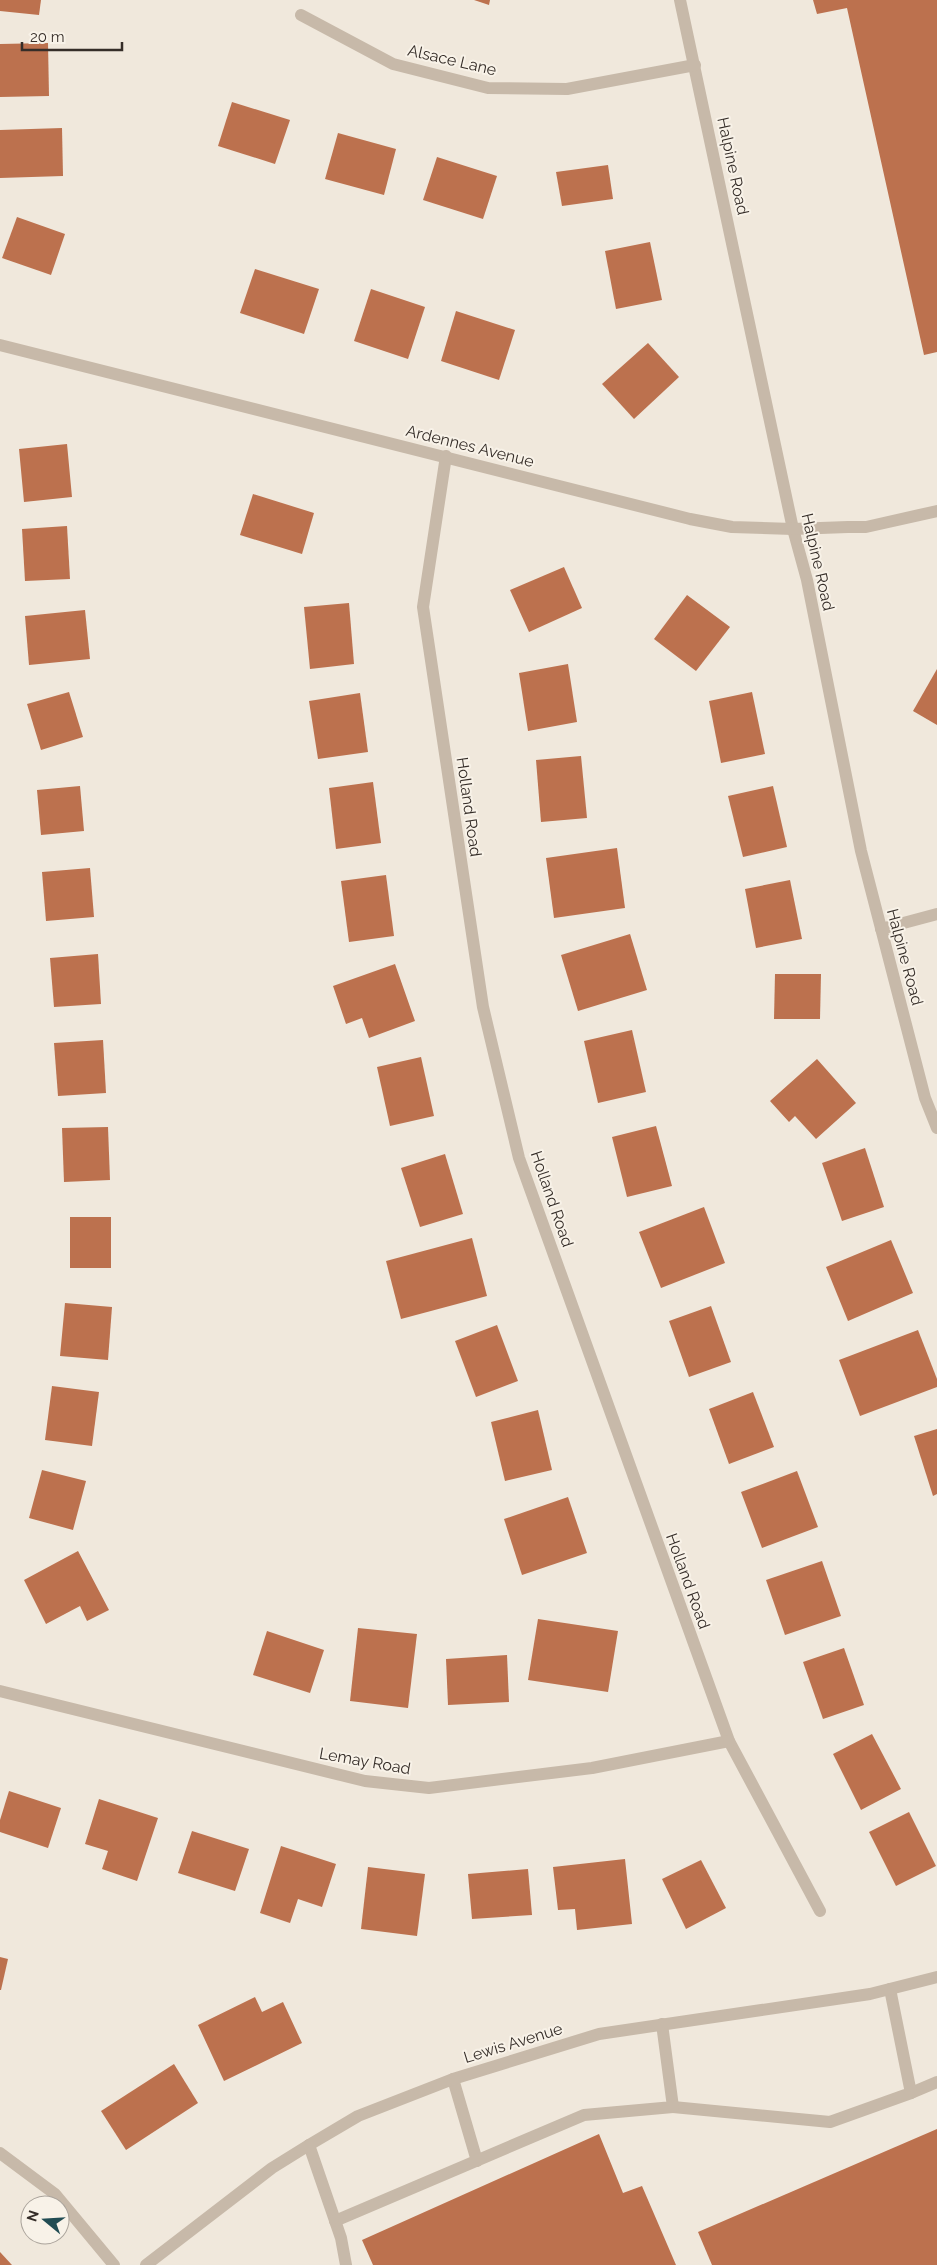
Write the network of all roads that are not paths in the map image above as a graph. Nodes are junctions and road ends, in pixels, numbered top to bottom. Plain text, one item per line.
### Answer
1 (680, 0) edge
2 (301, 15) dead end
3 (695, 65) junction
4 (0, 344) edge
5 (446, 456) junction
6 (937, 511) edge
7 (793, 529) junction
8 (937, 914) edge
9 (881, 929) junction
10 (937, 1128) edge
11 (0, 1691) edge
12 (729, 1741) junction
13 (820, 1910) dead end
14 (937, 1977) edge
15 (890, 1989) junction
16 (662, 2024) junction
17 (453, 2078) junction
18 (937, 2082) edge
19 (911, 2093) junction
20 (673, 2107) junction
21 (309, 2145) junction
22 (0, 2153) edge
23 (477, 2161) junction
24 (335, 2221) junction
25 (114, 2265) edge
26 (146, 2265) edge
27 (346, 2265) edge

1 - 3 street, Halpine Road
2 - 3 street, Alsace Lane
3 - 7 street, Halpine Road
4 - 5 street, Ardennes Avenue
5 - 7 street, Ardennes Avenue
5 - 12 street, Holland Road
6 - 7 street, Ardennes Avenue
7 - 9 street, Halpine Road
8 - 9 street
9 - 10 street, Halpine Road
11 - 12 street, Lemay Road
12 - 13 street, Holland Road
14 - 15 street, Lewis Avenue
15 - 16 street, Lewis Avenue
15 - 19 street
16 - 17 street, Lewis Avenue
16 - 20 street
17 - 21 street, Lewis Avenue
17 - 23 street
18 - 19 street
19 - 20 street
20 - 23 street
21 - 24 street
21 - 26 street, Lewis Avenue
22 - 25 street
23 - 24 street
24 - 27 street

